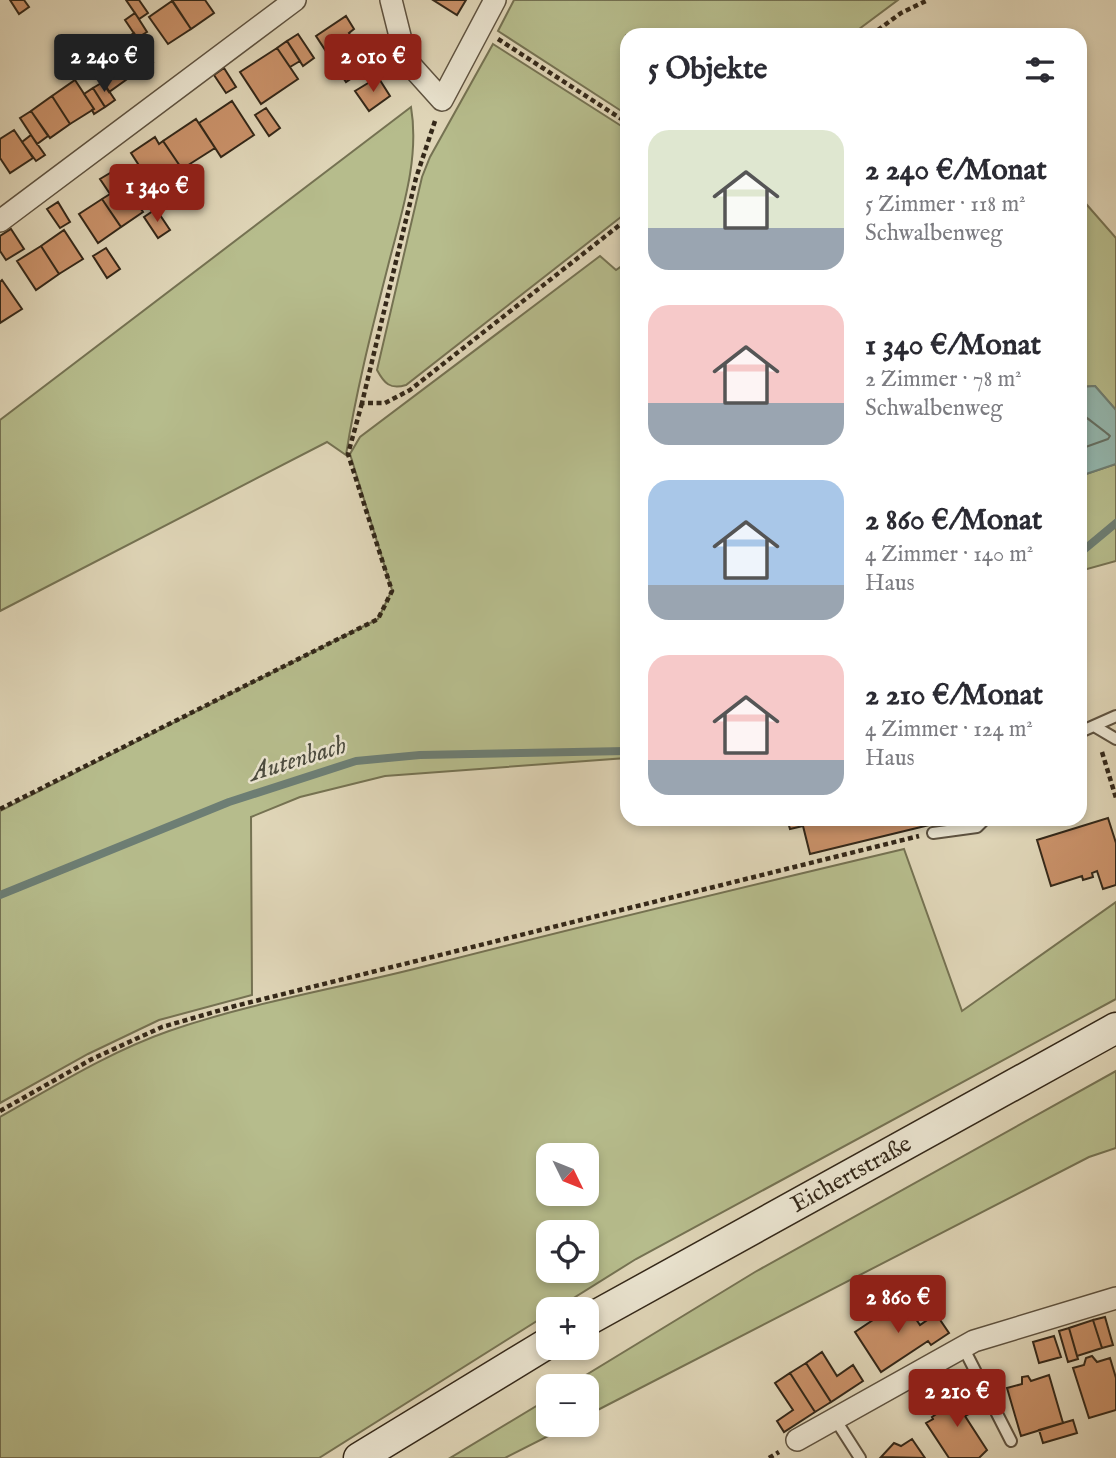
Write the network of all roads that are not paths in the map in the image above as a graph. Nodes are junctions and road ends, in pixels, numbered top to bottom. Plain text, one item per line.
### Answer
1 (295, 0) edge
2 (391, 0) edge
3 (495, 0) edge
4 (0, 221) edge
5 (1116, 716) edge
6 (1094, 726) junction
7 (1087, 729) edge
8 (1116, 739) edge
9 (978, 826) edge
10 (933, 833) road end
11 (1116, 1028) edge
12 (1116, 1298) edge
13 (599, 1314) edge
14 (963, 1348) junction
15 (536, 1350) edge
16 (835, 1419) junction
17 (797, 1440) dead end
18 (1011, 1441) dead end
19 (359, 1458) edge
20 (860, 1458) edge

1 - 4 street
2 - 3 street
5 - 6 lane
6 - 7 lane
6 - 8 lane
9 - 10 lane
11 - 13 street, Eichertstraße
12 - 14 street
14 - 16 street
14 - 18 lane
15 - 19 street
16 - 17 street
16 - 20 lane

